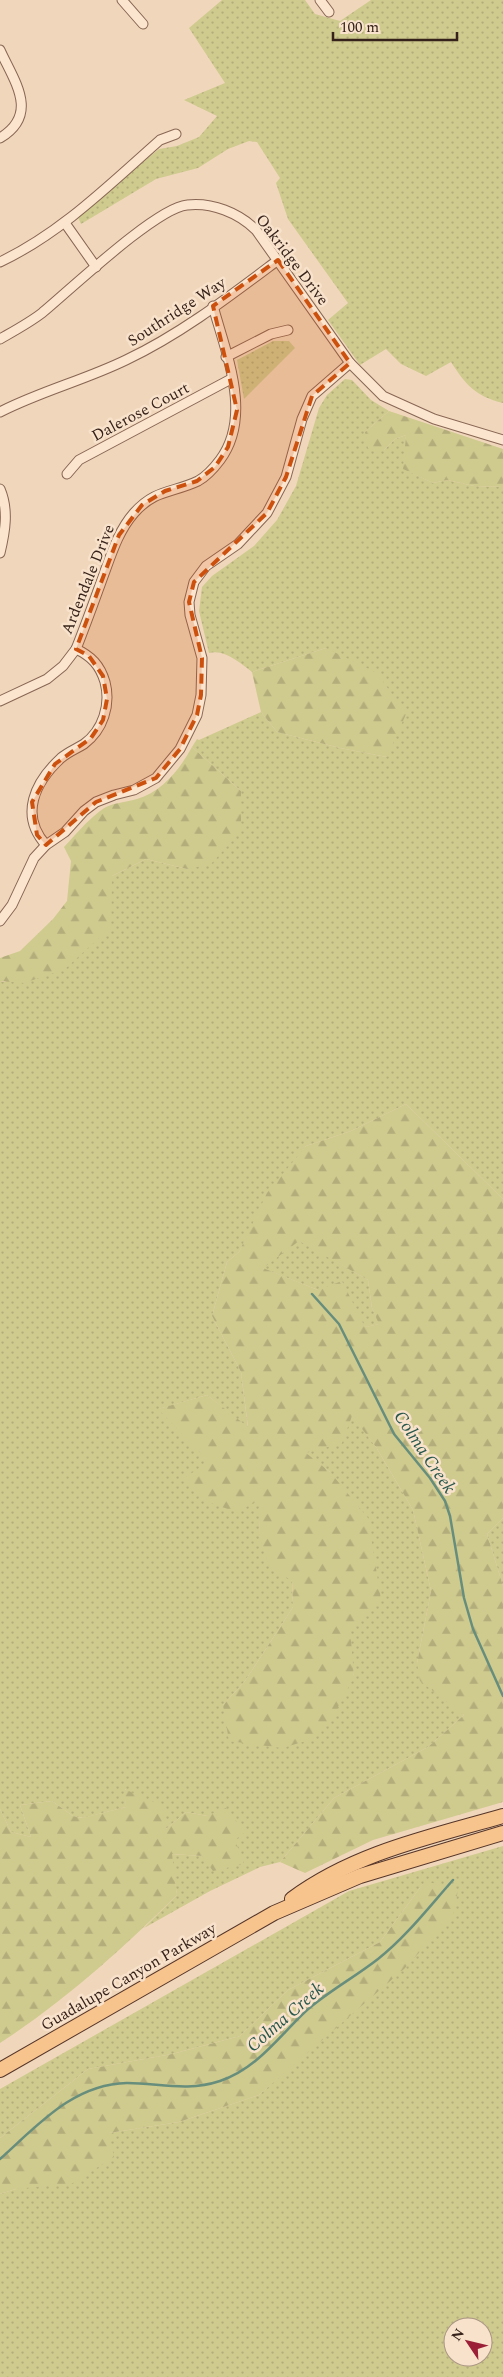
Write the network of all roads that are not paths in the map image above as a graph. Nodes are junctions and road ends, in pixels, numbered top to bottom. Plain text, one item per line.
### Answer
1 (122, 0) edge
2 (320, 0) edge
3 (330, 12) dead end
4 (143, 24) dead end
5 (0, 50) edge
6 (176, 134) dead end
7 (0, 138) edge
8 (65, 223) junction
9 (278, 260) junction
10 (0, 262) edge
11 (96, 266) junction
12 (213, 306) junction
13 (288, 330) dead end
14 (0, 339) edge
15 (226, 357) junction
16 (350, 363) junction
17 (231, 379) junction
18 (0, 412) edge
19 (503, 440) edge
20 (67, 474) dead end
21 (0, 489) edge
22 (0, 554) edge
23 (76, 649) junction
24 (0, 701) edge
25 (46, 845) junction
26 (0, 921) edge
27 (503, 1816) edge
28 (503, 1833) edge
29 (274, 1913) junction
30 (0, 2070) edge

1 - 4 street
2 - 3 street
5 - 7 street
6 - 8 street
8 - 10 street
8 - 11 street
9 - 11 street, Oakridge Drive
9 - 12 street, Southridge Way
9 - 16 street, Oakridge Drive
11 - 14 street, Oakridge Drive
12 - 15 street, Ardendale Drive
12 - 18 street, Southridge Way
13 - 15 street
15 - 17 street, Ardendale Drive
16 - 19 street, Oakridge Drive
16 - 25 street
17 - 20 street, Dalerose Court
17 - 23 street, Ardendale Drive
21 - 22 street
23 - 24 street, Ardendale Drive
23 - 25 street
25 - 26 street
27 - 29 main road, Guadalupe Canyon Parkway
28 - 29 main road, Guadalupe Canyon Parkway
29 - 30 main road, Guadalupe Canyon Parkway

